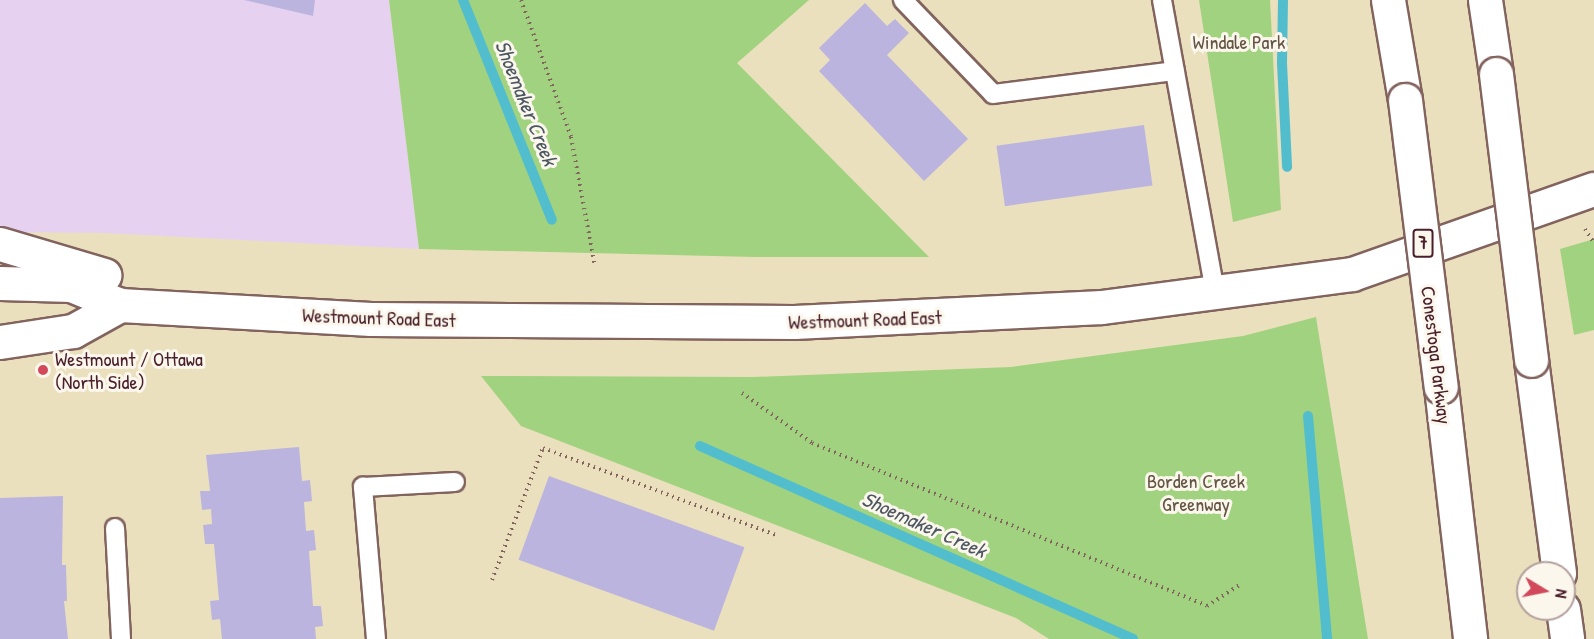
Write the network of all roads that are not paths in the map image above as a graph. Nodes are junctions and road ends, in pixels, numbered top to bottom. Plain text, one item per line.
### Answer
1 (903, 0) edge
2 (1162, 0) edge
3 (1388, 0) edge
4 (1485, 0) edge
5 (1175, 71) junction
6 (1594, 189) edge
7 (0, 244) edge
8 (0, 283) edge
9 (1215, 292) junction
10 (120, 305) junction
11 (173, 308) junction
12 (0, 342) edge
13 (455, 482) dead end
14 (115, 528) dead end
15 (1556, 561) edge
16 (1565, 621) edge
17 (121, 639) edge
18 (376, 639) edge
19 (1470, 639) edge
20 (1567, 639) edge

1 - 5 lane
2 - 5 lane
3 - 19 main road, Conestoga Parkway / 7, bridge
4 - 15 main road, bridge
5 - 9 lane
6 - 9 main road, Westmount Road East
7 - 11 main road
8 - 10 main road
9 - 11 main road, Westmount Road East
10 - 11 main road, Westmount Road East
10 - 12 main road
13 - 18 lane
14 - 17 lane
16 - 20 main road

